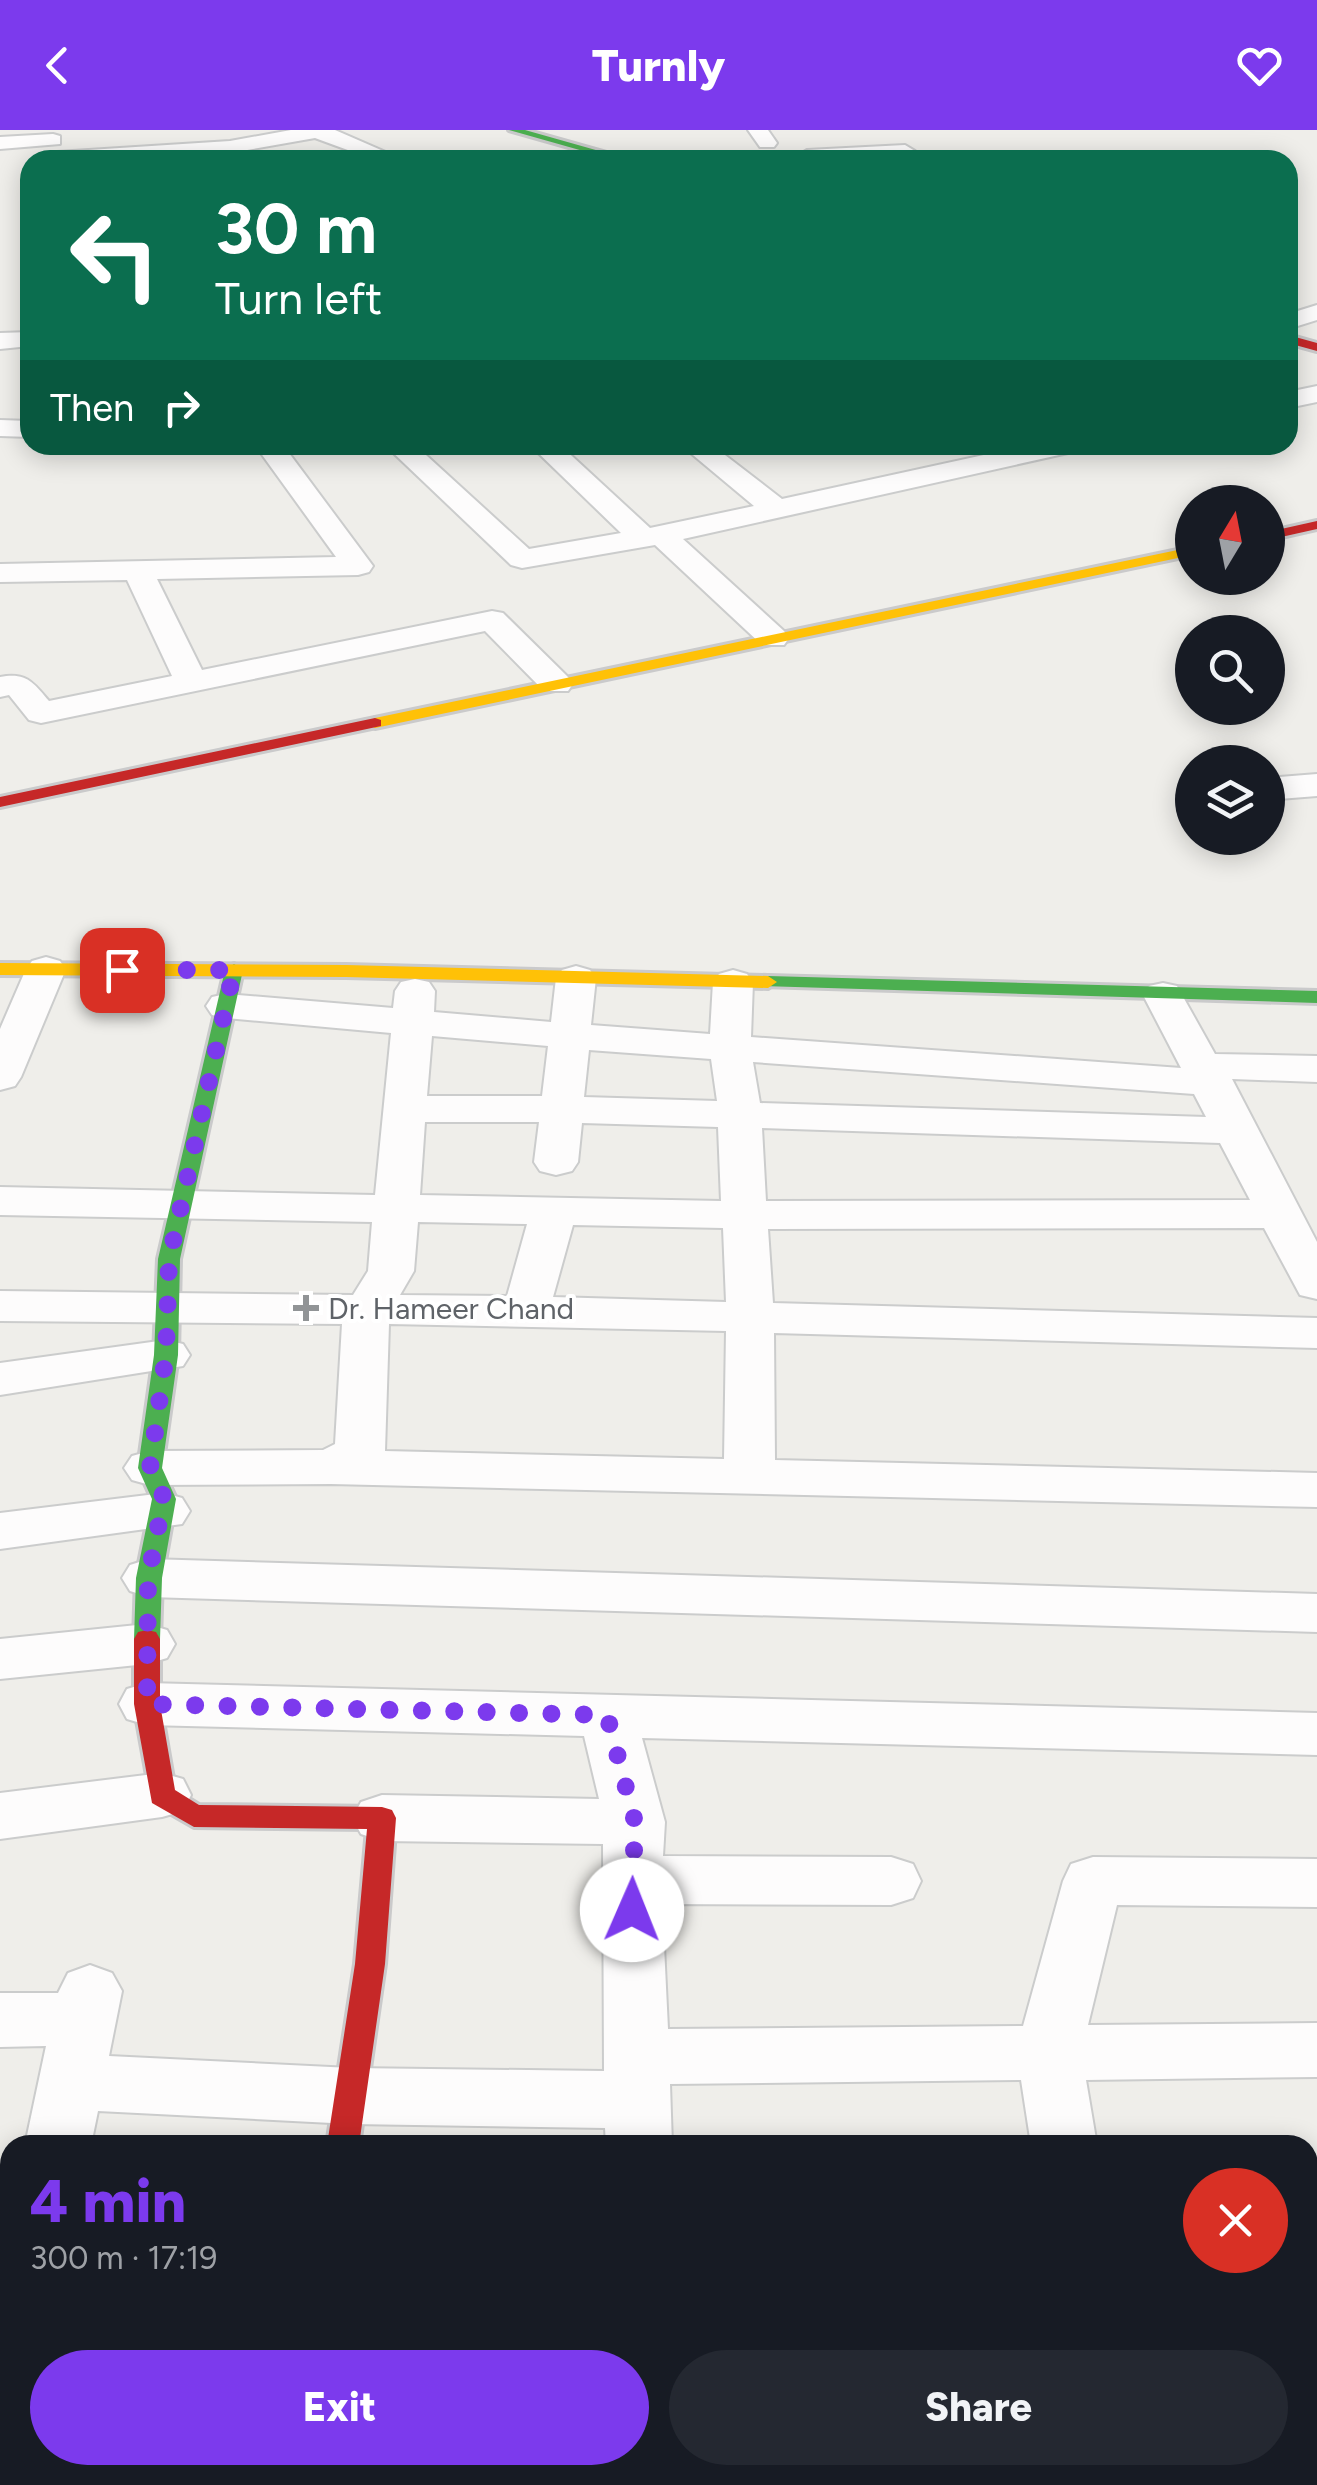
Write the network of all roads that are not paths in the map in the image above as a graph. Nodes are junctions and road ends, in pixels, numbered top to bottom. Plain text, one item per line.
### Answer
1 (514, 130) edge
2 (882, 130) edge
3 (321, 131) edge
4 (0, 143) edge
5 (54, 147) edge
6 (369, 150) edge
7 (589, 150) edge
8 (904, 150) edge
9 (277, 455) edge
10 (410, 455) edge
11 (556, 455) edge
12 (708, 455) edge
13 (966, 455) edge
14 (1022, 455) edge
15 (990, 462) junction
16 (774, 507) junction
17 (1317, 525) edge
18 (1285, 532) edge
19 (652, 536) junction
20 (1175, 555) edge
21 (138, 571) junction
22 (0, 573) edge
23 (773, 638) junction
24 (191, 682) junction
25 (556, 684) junction
26 (0, 687) edge
27 (1317, 784) edge
28 (1285, 787) edge
29 (0, 802) edge
30 (0, 969) edge
31 (46, 969) junction
32 (417, 973) junction
33 (576, 978) junction
34 (733, 982) junction
35 (230, 988) junction
36 (1164, 995) junction
37 (1317, 997) edge
38 (412, 1022) junction
39 (569, 1036) junction
40 (730, 1048) junction
41 (1317, 1070) edge
42 (1208, 1074) junction
43 (0, 1077) edge
44 (562, 1109) junction
45 (405, 1110) junction
46 (739, 1114) junction
47 (1236, 1131) junction
48 (556, 1162) dead end
49 (0, 1201) edge
50 (181, 1204) junction
51 (396, 1206) junction
52 (554, 1210) junction
53 (1282, 1214) junction
54 (744, 1215) junction
55 (1317, 1285) edge
56 (0, 1306) edge
57 (366, 1311) junction
58 (526, 1311) junction
59 (750, 1318) junction
60 (168, 1331) junction
61 (1317, 1333) edge
62 (0, 1380) edge
63 (331, 1467) junction
64 (749, 1476) junction
65 (157, 1489) junction
66 (1317, 1490) edge
67 (0, 1531) edge
68 (148, 1578) junction
69 (1317, 1613) edge
70 (148, 1644) junction
71 (0, 1659) edge
72 (147, 1704) junction
73 (607, 1715) junction
74 (1317, 1734) edge
75 (162, 1795) junction
76 (0, 1816) edge
77 (382, 1818) junction
78 (633, 1851) junction
79 (891, 1882) dead end
80 (1317, 1883) edge
81 (0, 2020) edge
82 (1317, 2050) edge
83 (1049, 2051) junction
84 (71, 2082) junction
85 (638, 2101) edge
86 (347, 2121) edge
87 (60, 2135) edge
88 (1062, 2135) edge

1 - 7 main road
2 - 8 street
3 - 5 street
3 - 6 street
4 - 5 street
9 - 21 street
10 - 19 street
11 - 19 street
12 - 16 street
13 - 15 street
14 - 15 street
15 - 16 street
16 - 19 street
17 - 18 main road
19 - 23 street
20 - 23 main road
21 - 22 street
21 - 24 street
23 - 25 main road
24 - 25 street
24 - 26 street
25 - 29 main road
27 - 28 street
30 - 31 main road
31 - 35 main road
31 - 43 street
32 - 33 main road
32 - 35 main road
32 - 38 street
33 - 34 main road
33 - 39 street
34 - 36 main road
34 - 40 street
35 - 38 street
35 - 50 main road
36 - 37 main road
36 - 42 street
38 - 39 street
38 - 45 street
39 - 40 street
39 - 44 street
40 - 42 street
40 - 46 street
41 - 42 street
42 - 47 street
44 - 45 street
44 - 46 street
44 - 48 street
45 - 51 street
46 - 47 street
46 - 54 street
47 - 53 street
49 - 50 street
50 - 51 street
50 - 60 main road
51 - 52 street
51 - 57 street
52 - 54 street
52 - 58 street
53 - 54 street
53 - 55 street
54 - 59 street
56 - 60 street
57 - 58 street
57 - 60 street
57 - 63 street
58 - 59 street
59 - 61 street
59 - 64 street
60 - 62 street
60 - 65 main road
63 - 64 street
63 - 65 street
64 - 66 street
65 - 67 street
65 - 68 main road
68 - 69 street
68 - 70 main road
70 - 71 street
70 - 72 main road
72 - 73 street
72 - 75 main road
73 - 74 street
73 - 78 street
75 - 76 street
75 - 77 main road
77 - 78 street
77 - 86 main road
78 - 79 street
78 - 85 street
80 - 83 street
81 - 84 street
82 - 83 street
83 - 85 street
83 - 88 street
84 - 86 street
84 - 87 street
85 - 86 street

